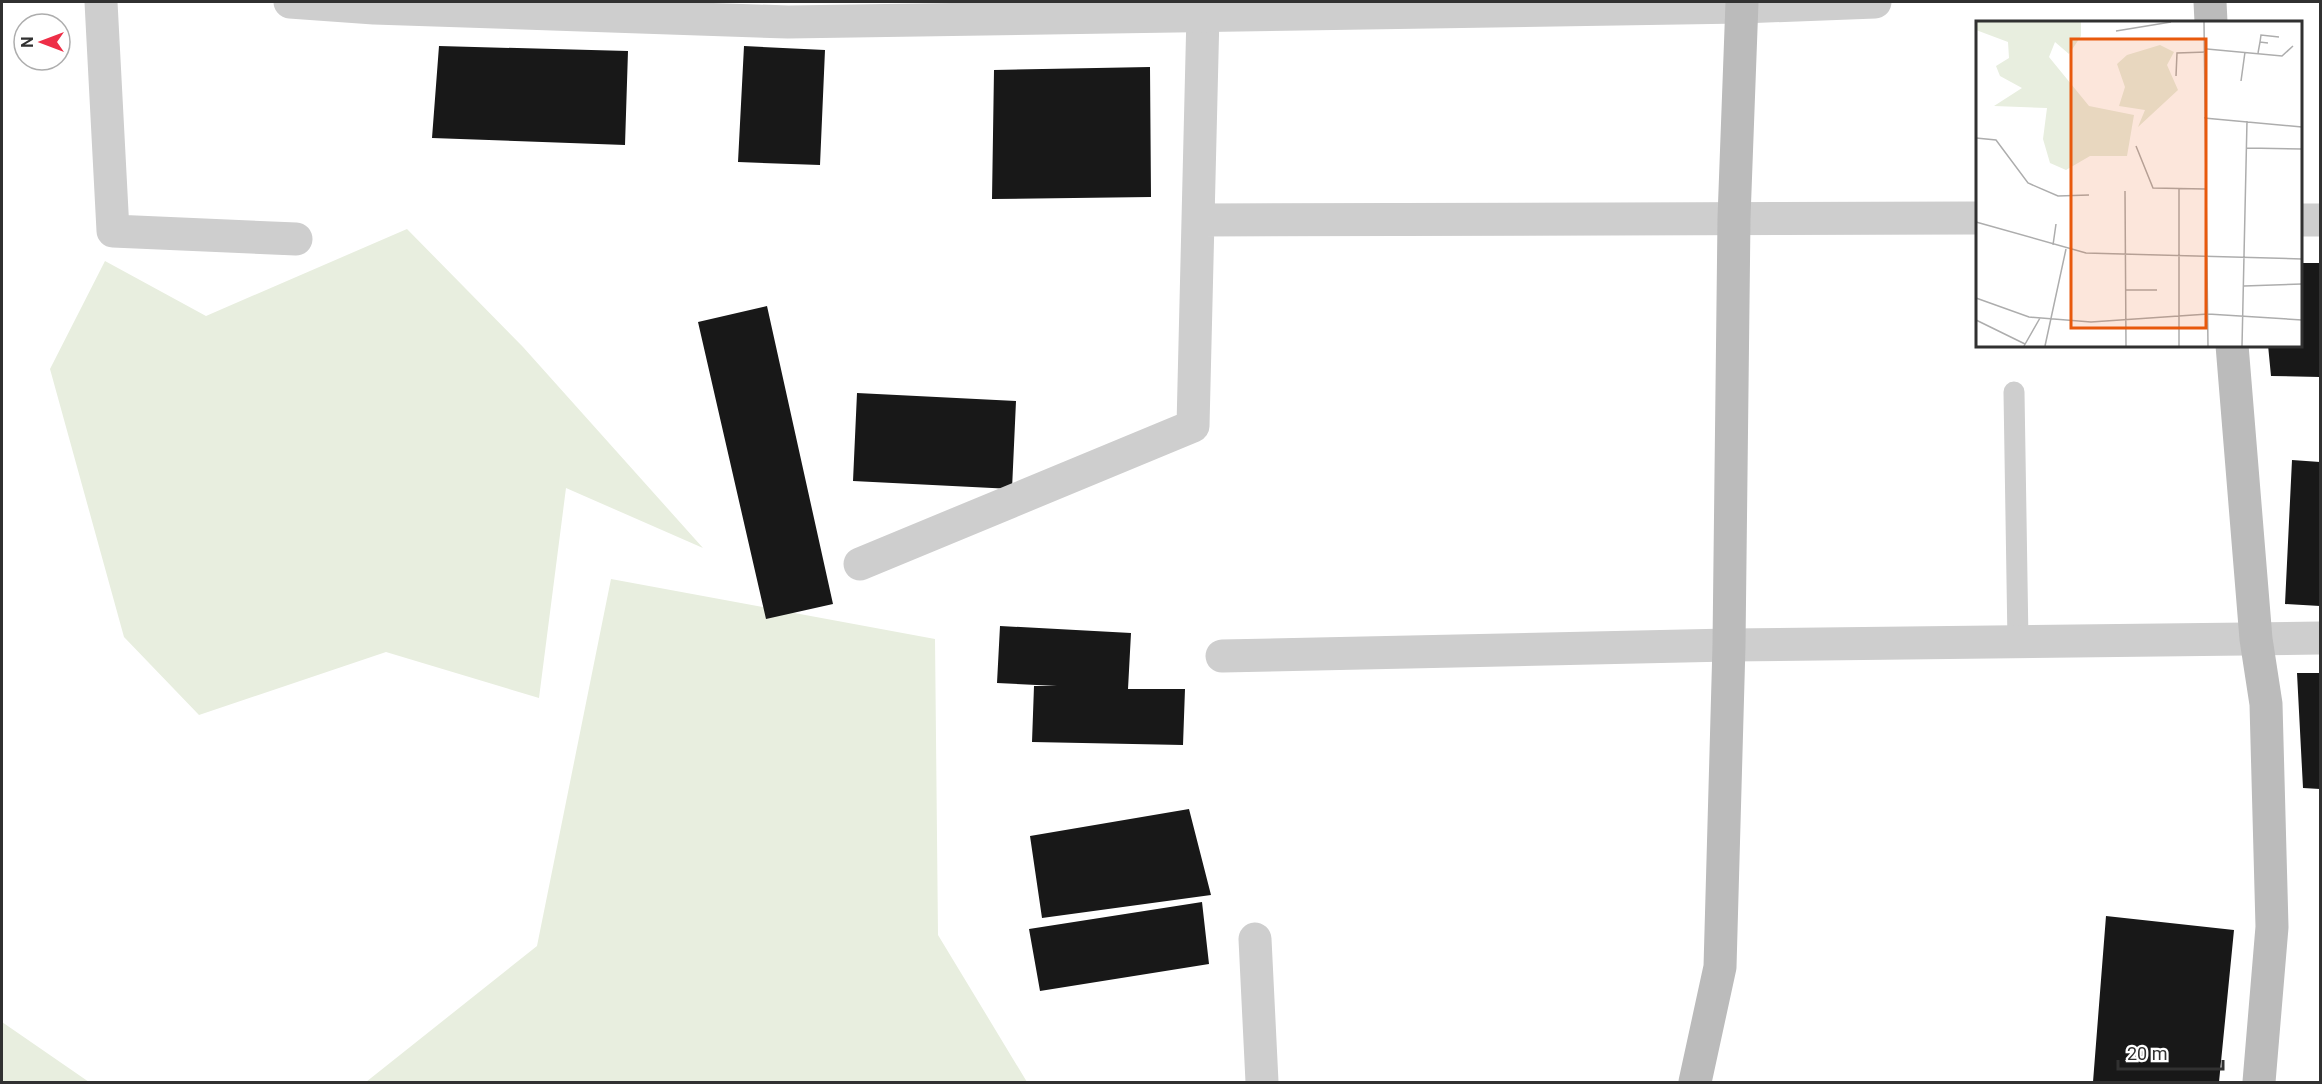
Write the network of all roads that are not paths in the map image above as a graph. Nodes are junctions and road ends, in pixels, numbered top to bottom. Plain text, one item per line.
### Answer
1 (100, 2) edge
2 (290, 2) edge
3 (1875, 2) edge
4 (2210, 2) edge
5 (1742, 4) edge
6 (632, 9) edge
7 (1203, 14) junction
8 (2211, 21) edge
9 (1734, 218) junction
10 (1976, 218) edge
11 (2301, 219) edge
12 (1198, 220) junction
13 (2320, 220) edge
14 (296, 239) dead end
15 (2232, 346) edge
16 (2014, 392) dead end
17 (860, 564) dead end
18 (2320, 638) edge
19 (2256, 639) junction
20 (2018, 642) junction
21 (1729, 645) junction
22 (1222, 656) dead end
23 (1255, 939) dead end
24 (1262, 1083) edge
25 (1695, 1083) edge
26 (2259, 1083) edge

1 - 14 street
2 - 6 street
3 - 5 street
4 - 8 main road
5 - 7 street
5 - 9 main road
6 - 7 street
7 - 12 street
9 - 10 street
9 - 12 street
9 - 21 main road
11 - 13 street
12 - 17 street
15 - 19 main road
16 - 20 lane
18 - 19 street
19 - 20 street
19 - 26 main road
20 - 21 street
21 - 22 street
21 - 25 main road
23 - 24 street

